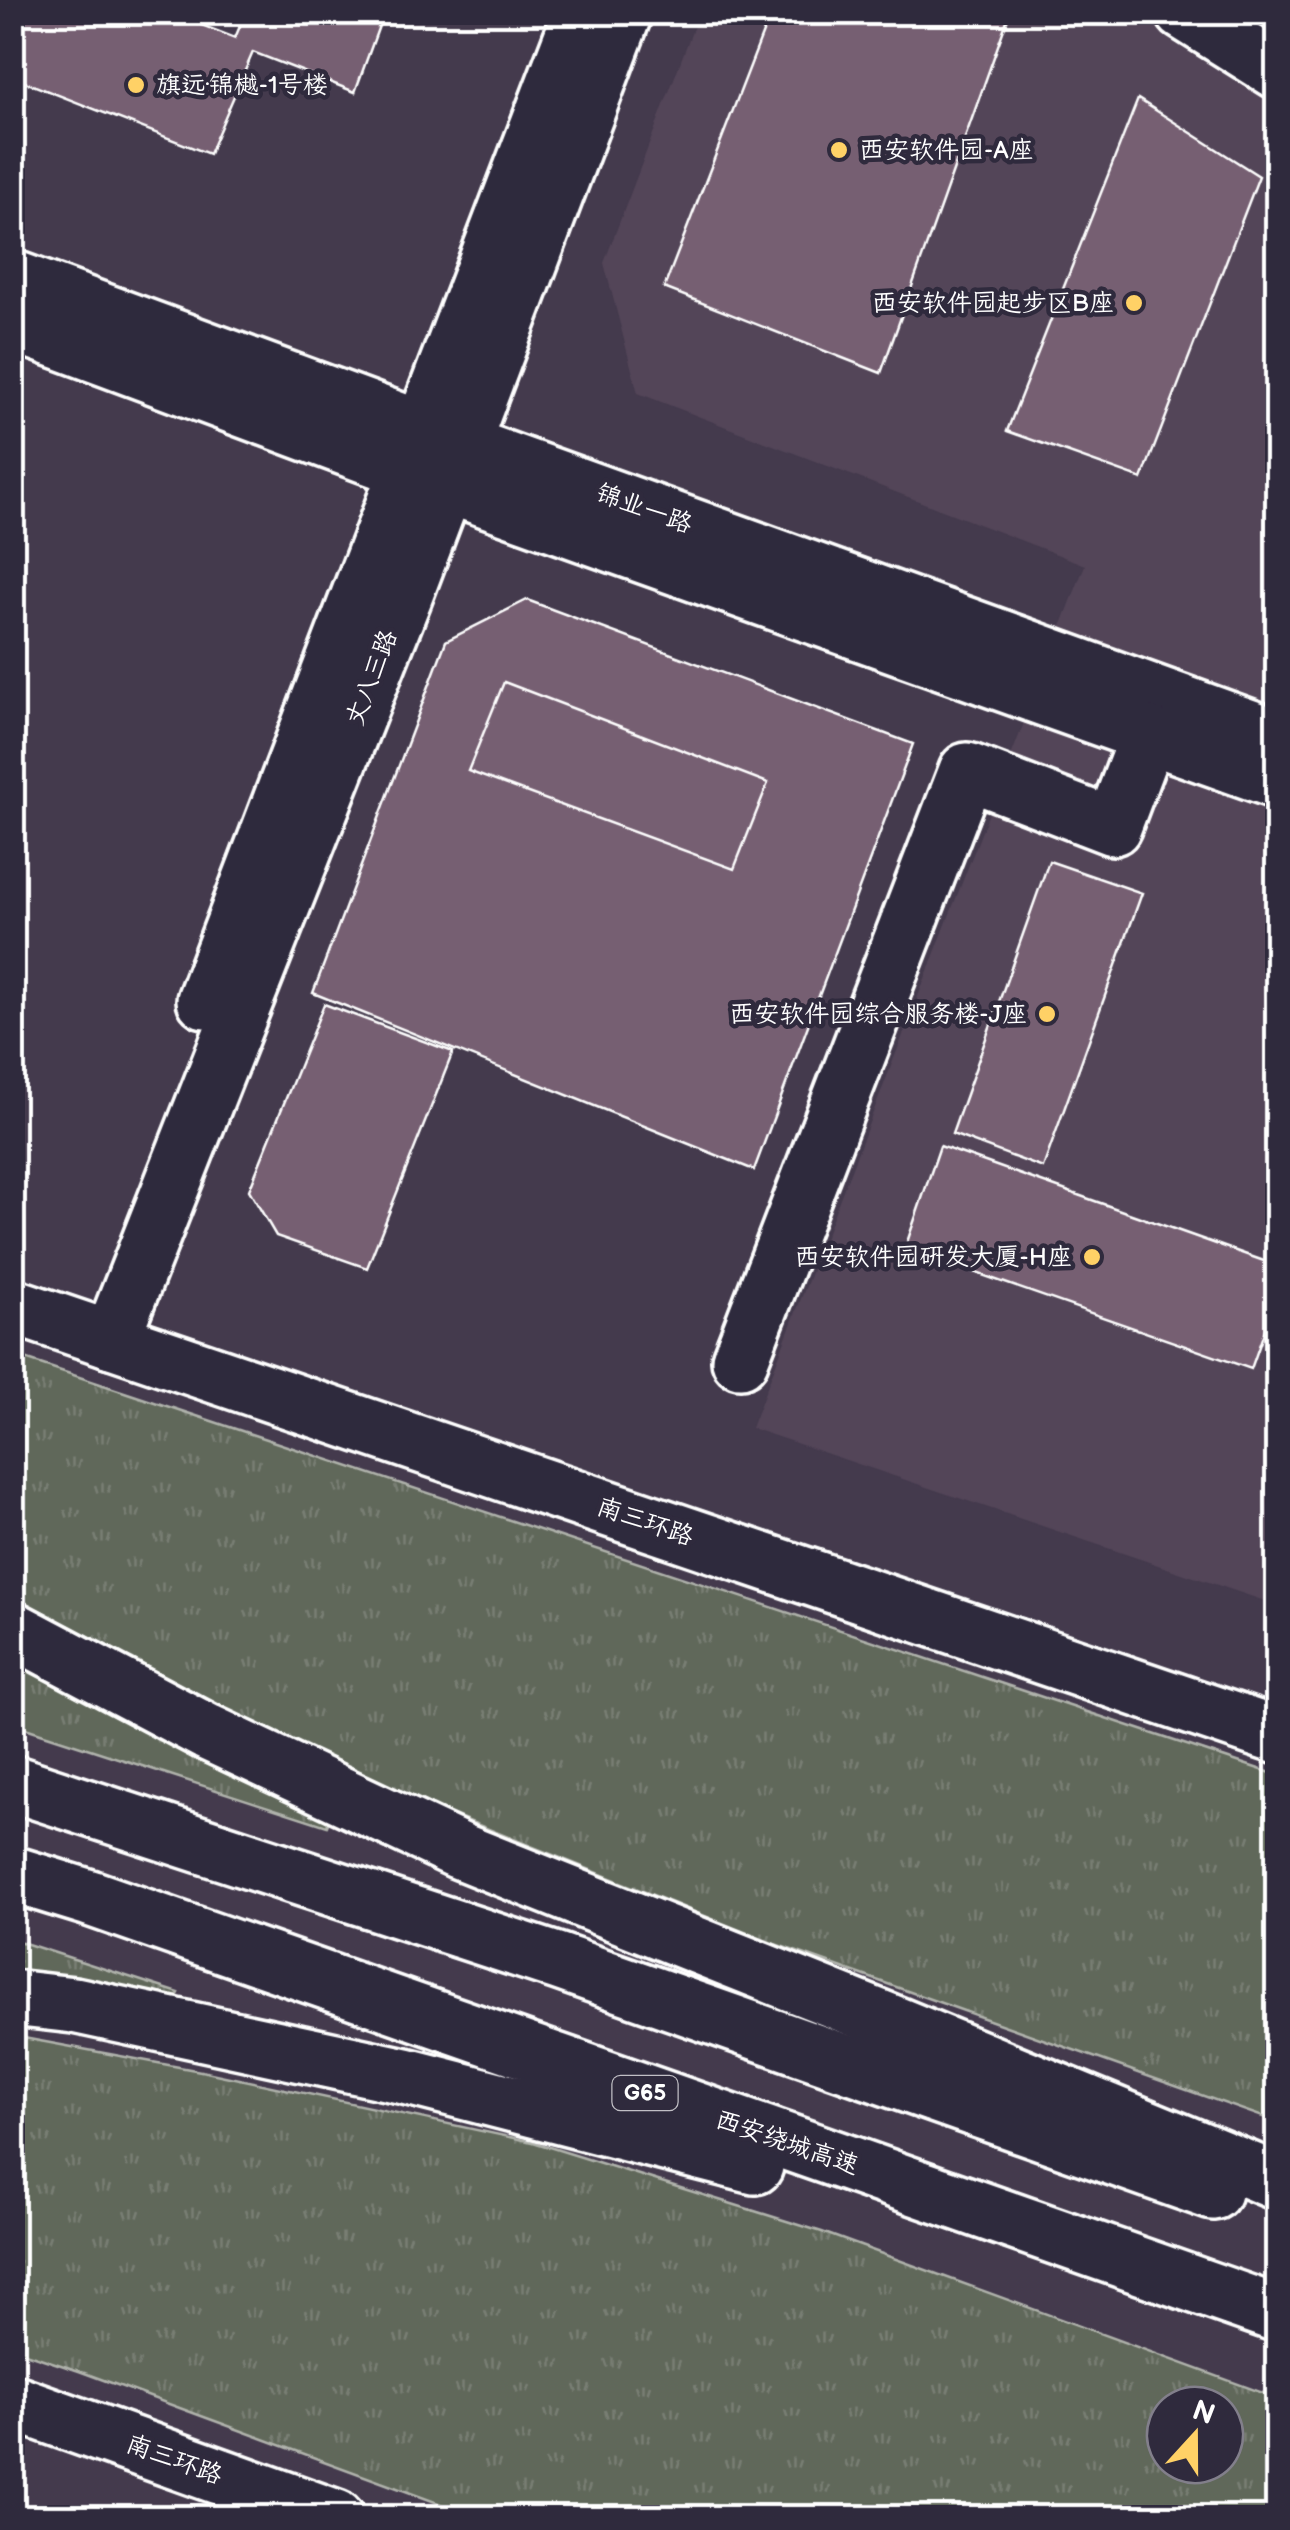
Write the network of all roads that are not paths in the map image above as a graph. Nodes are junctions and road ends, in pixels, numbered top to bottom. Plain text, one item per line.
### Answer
1 (582, 12) edge
2 (624, 12) edge
3 (1184, 12) edge
4 (1278, 72) edge
5 (12, 278) edge
6 (12, 323) edge
7 (435, 457) junction
8 (1148, 734) junction
9 (1278, 738) edge
10 (1278, 780) edge
11 (12, 1306) edge
12 (95, 1334) junction
13 (740, 1360) dead end
14 (12, 1630) edge
15 (1278, 1736) edge
16 (12, 1783) edge
17 (12, 1874) edge
18 (12, 1998) edge
19 (1278, 2182) edge
20 (1278, 2214) edge
21 (1180, 2280) junction
22 (1278, 2314) edge
23 (12, 2402) edge
24 (336, 2518) edge

1 - 7 main road, 丈八三路
2 - 7 main road, 丈八三路
3 - 4 main road
5 - 7 main road, 锦业一路
6 - 7 main road, 锦业一路
7 - 8 main road, 锦业一路
7 - 9 main road, 锦业一路
7 - 12 main road, 丈八三路
8 - 10 main road, 锦业一路
8 - 13 main road
11 - 12 main road, 南三环路
12 - 15 main road, 南三环路
14 - 19 main road
16 - 20 main road
17 - 21 main road, 西安绕城高速 / G65
18 - 21 main road
21 - 22 main road, 西安绕城高速 / G65
23 - 24 main road, 南三环路

